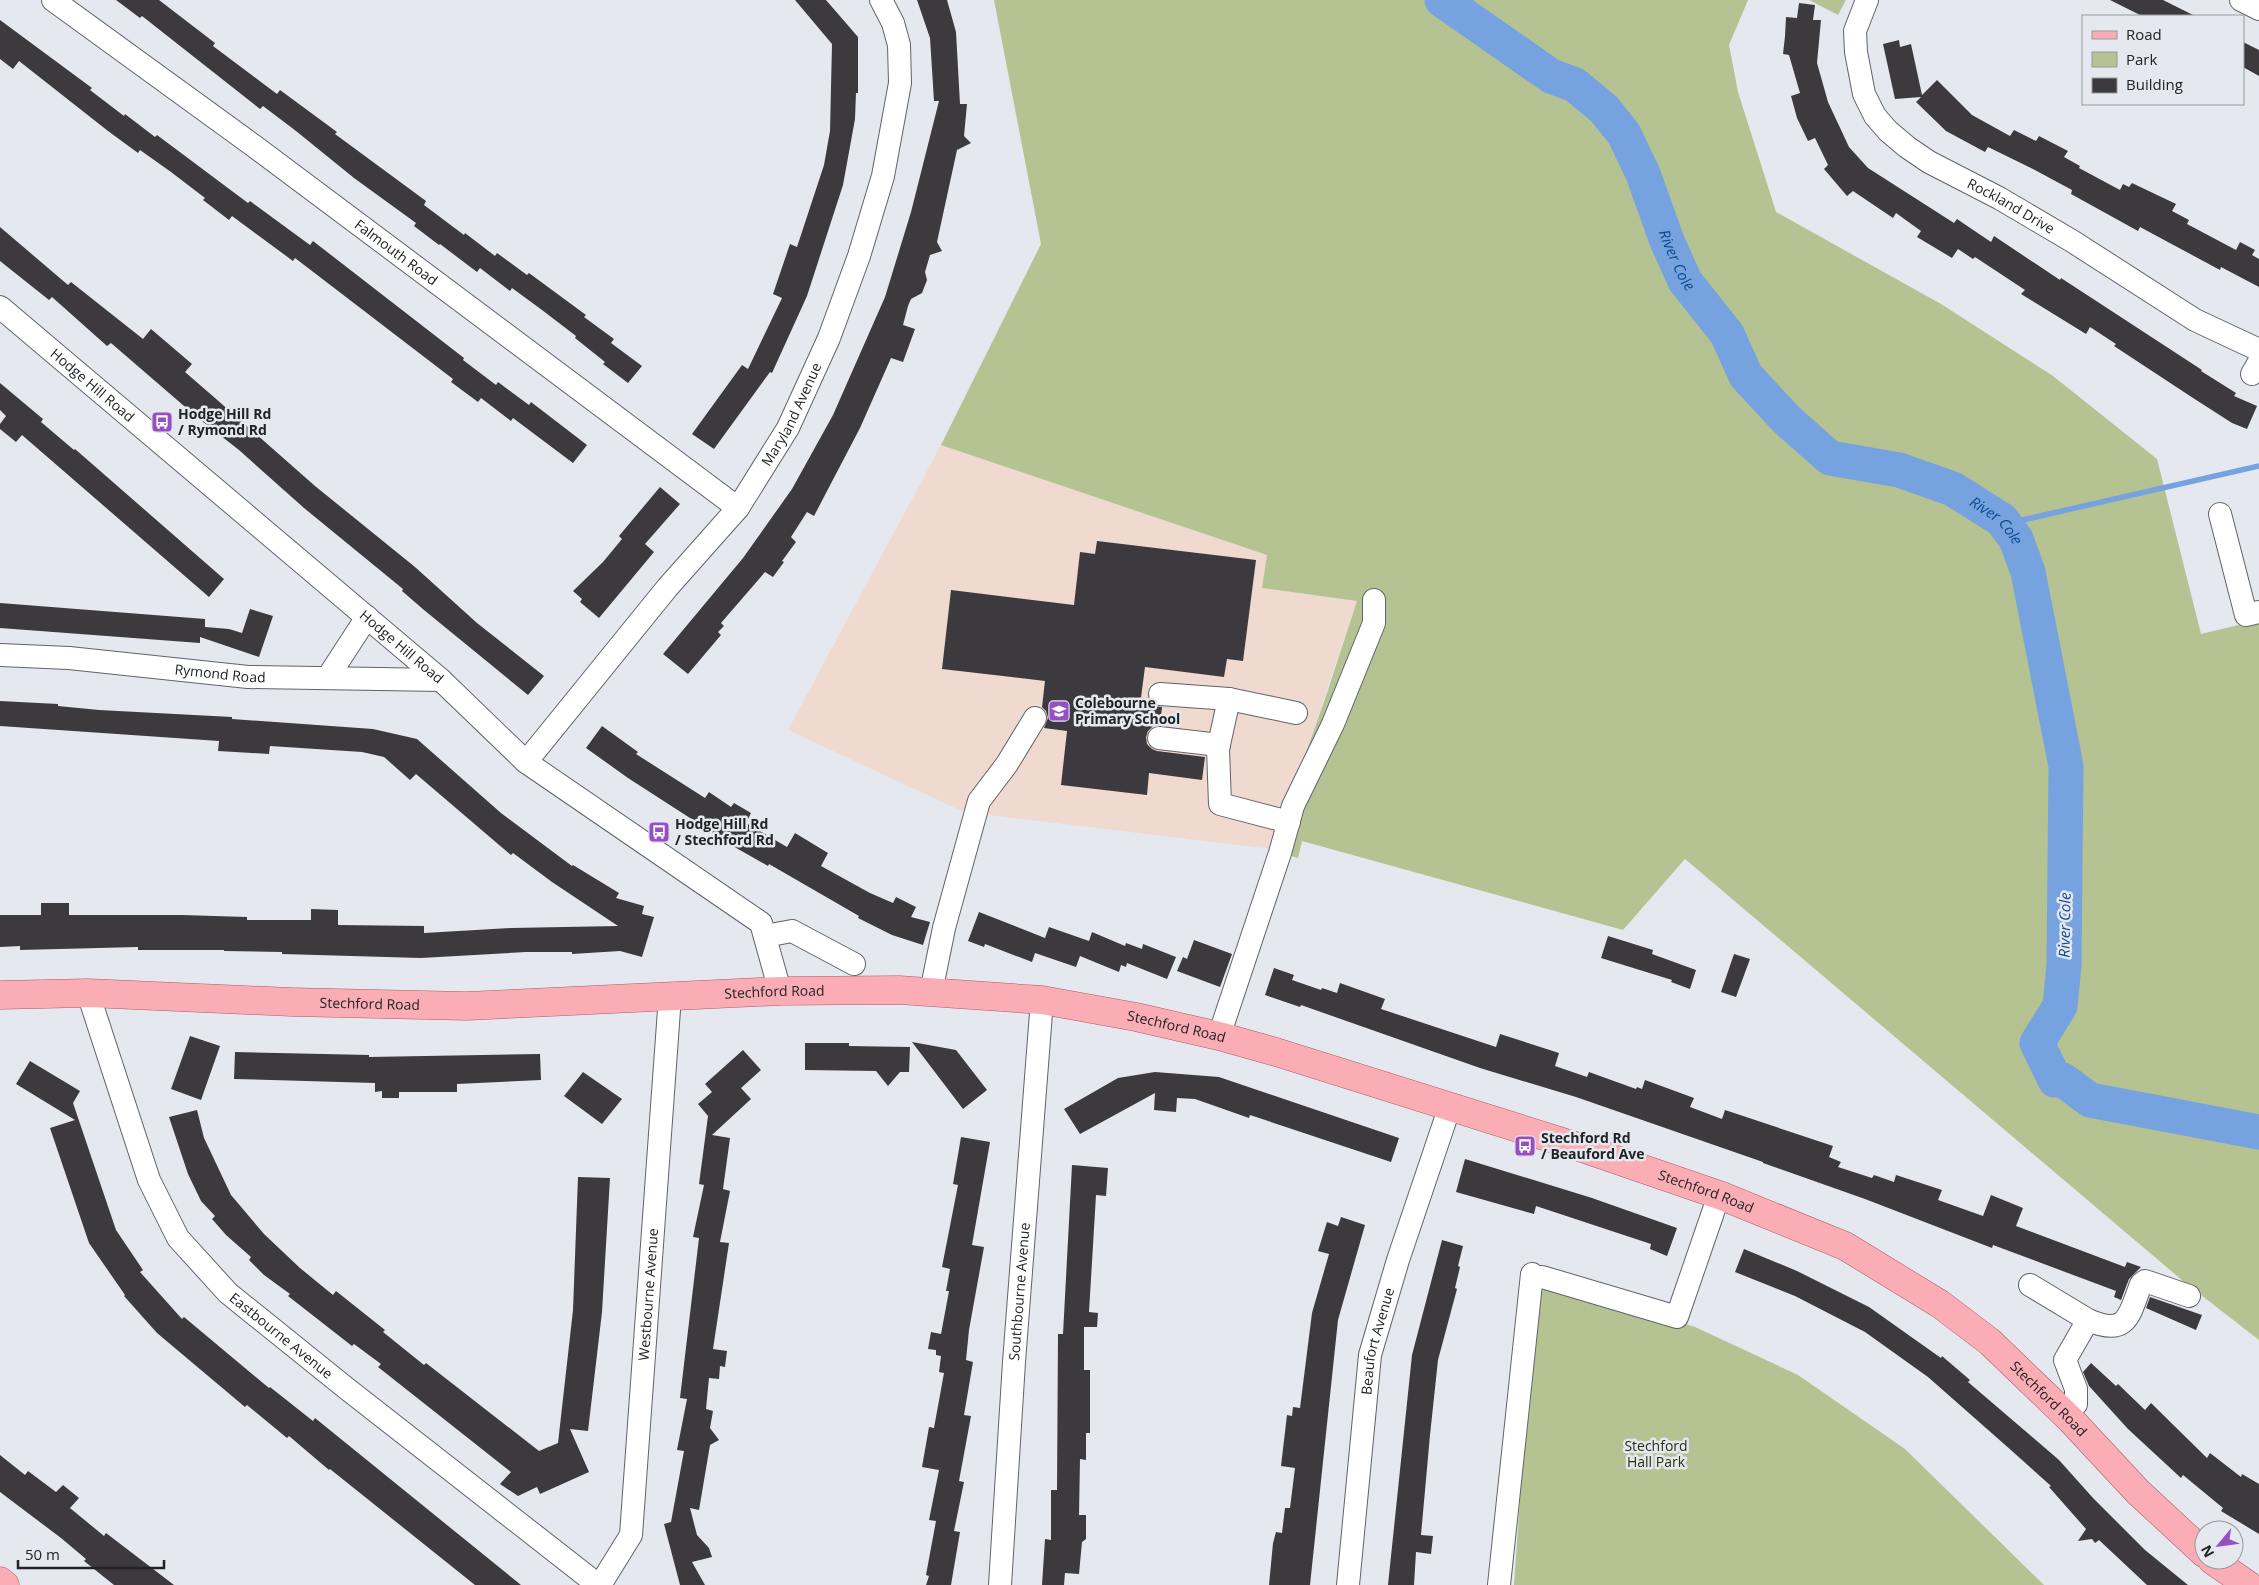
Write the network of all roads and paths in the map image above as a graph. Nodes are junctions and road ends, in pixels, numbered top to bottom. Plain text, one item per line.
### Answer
1 (53, 0) edge
2 (881, 0) edge
3 (1867, 0) edge
4 (2241, 0) edge
5 (2259, 9) edge
6 (0, 307) edge
7 (2259, 350) edge
8 (738, 508) junction
9 (2220, 514) dead end
10 (1374, 600) dead end
11 (2259, 612) edge
12 (367, 617) junction
13 (0, 655) edge
14 (328, 677) junction
15 (441, 680) junction
16 (1160, 694) dead end
17 (1229, 699) junction
18 (1296, 713) dead end
19 (1035, 718) dead end
20 (1159, 738) dead end
21 (1219, 745) junction
22 (526, 762) junction
23 (1289, 822) junction
24 (765, 936) junction
25 (854, 964) dead end
26 (780, 991) junction
27 (931, 992) junction
28 (88, 993) junction
29 (0, 995) edge
30 (670, 996) junction
31 (1042, 1000) junction
32 (1219, 1036) junction
33 (1450, 1106) junction
34 (1719, 1195) junction
35 (2030, 1285) dead end
36 (2189, 1296) dead end
37 (2088, 1320) junction
38 (2065, 1415) junction
39 (2194, 1544) edge
40 (2226, 1570) edge
41 (0, 1581) edge
42 (6, 1585) edge
43 (599, 1585) edge
44 (1000, 1585) edge
45 (1348, 1585) edge
46 (1500, 1585) edge
47 (2248, 1585) edge

1 - 8 street, Falmouth Road
2 - 8 street, Maryland Avenue
3 - 7 street, Rockland Drive
4 - 5 street
6 - 12 street, Hodge Hill Road
8 - 22 street, Maryland Avenue
9 - 11 street
10 - 23 street
12 - 14 street
12 - 15 street, Hodge Hill Road
13 - 14 street, Rymond Road
14 - 15 street, Rymond Road
15 - 22 street, Hodge Hill Road
16 - 17 street
17 - 18 street
17 - 21 street
19 - 27 street
20 - 21 street
21 - 23 street
22 - 24 street, Hodge Hill Road
23 - 32 street
24 - 25 street
24 - 26 street, Hodge Hill Road
26 - 27 main road, Stechford Road
26 - 30 main road, Stechford Road
27 - 31 main road, Stechford Road
28 - 29 main road, Stechford Road
28 - 30 main road, Stechford Road
28 - 43 street, Eastbourne Avenue
30 - 43 street, Westbourne Avenue
31 - 32 main road, Stechford Road
31 - 44 street, Southbourne Avenue
32 - 33 main road, Stechford Road
33 - 34 main road, Stechford Road
33 - 45 street, Beaufort Avenue
34 - 38 main road, Stechford Road
34 - 46 street
35 - 37 street
36 - 37 street
37 - 38 street
38 - 39 main road, Stechford Road
40 - 47 main road
41 - 42 main road

